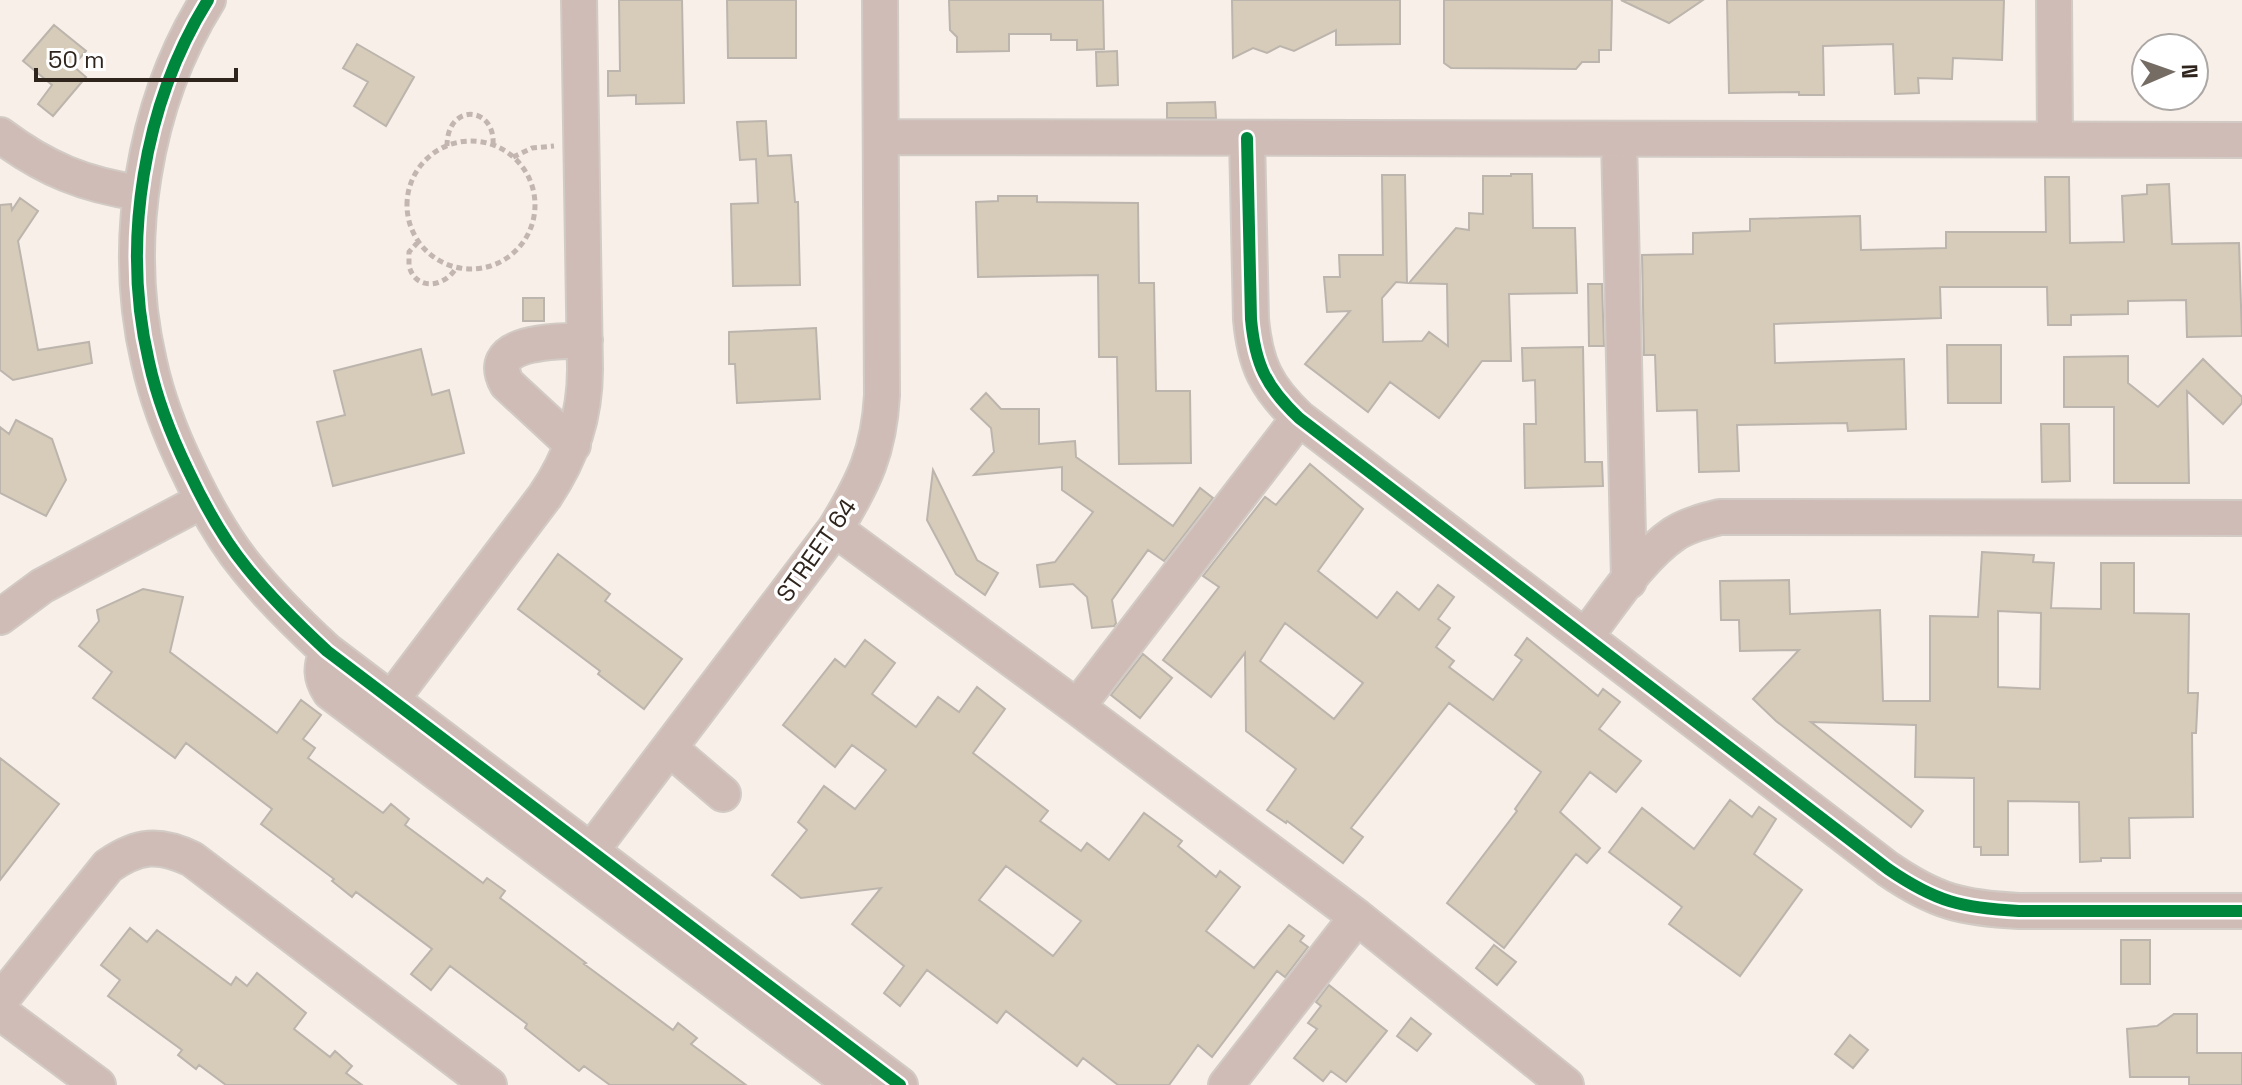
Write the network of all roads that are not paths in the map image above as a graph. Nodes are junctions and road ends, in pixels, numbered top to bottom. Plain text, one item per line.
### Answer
1 (208, 0) edge
2 (579, 0) edge
3 (880, 0) edge
4 (2054, 0) edge
5 (0, 135) edge
6 (882, 137) junction
7 (1247, 138) junction
8 (1619, 139) junction
9 (2055, 139) junction
10 (2242, 140) edge
11 (140, 193) junction
12 (585, 340) junction
13 (1299, 418) junction
14 (573, 445) junction
15 (202, 501) junction
16 (2242, 518) edge
17 (835, 529) junction
18 (1629, 581) junction
19 (0, 616) edge
20 (1585, 637) junction
21 (327, 651) junction
22 (391, 700) junction
23 (1077, 707) junction
24 (669, 748) junction
25 (723, 794) dead end
26 (591, 851) junction
27 (2242, 911) edge
28 (1357, 917) junction
29 (0, 1001) edge
30 (0, 1012) edge
31 (98, 1085) edge
32 (489, 1085) edge
33 (853, 1085) edge
34 (900, 1085) edge
35 (1226, 1085) edge
36 (1566, 1085) edge

1 - 11 street
2 - 12 street
3 - 6 street, STREET 64
4 - 9 street
5 - 11 street
6 - 7 street
6 - 17 street, STREET 64
7 - 8 street
7 - 13 street
8 - 9 street
8 - 18 street
9 - 10 street
11 - 15 street
12 - 14 street
12 - 14 street
13 - 20 street
13 - 23 street
14 - 22 street
15 - 19 street
15 - 21 street
16 - 18 street
17 - 23 street
17 - 24 street, STREET 64
18 - 20 street
20 - 27 street
21 - 22 street
21 - 33 street
22 - 26 street
23 - 28 street
24 - 25 street
24 - 26 street, STREET 64
26 - 34 street
28 - 35 street
28 - 36 street
29 - 32 street
30 - 31 street

